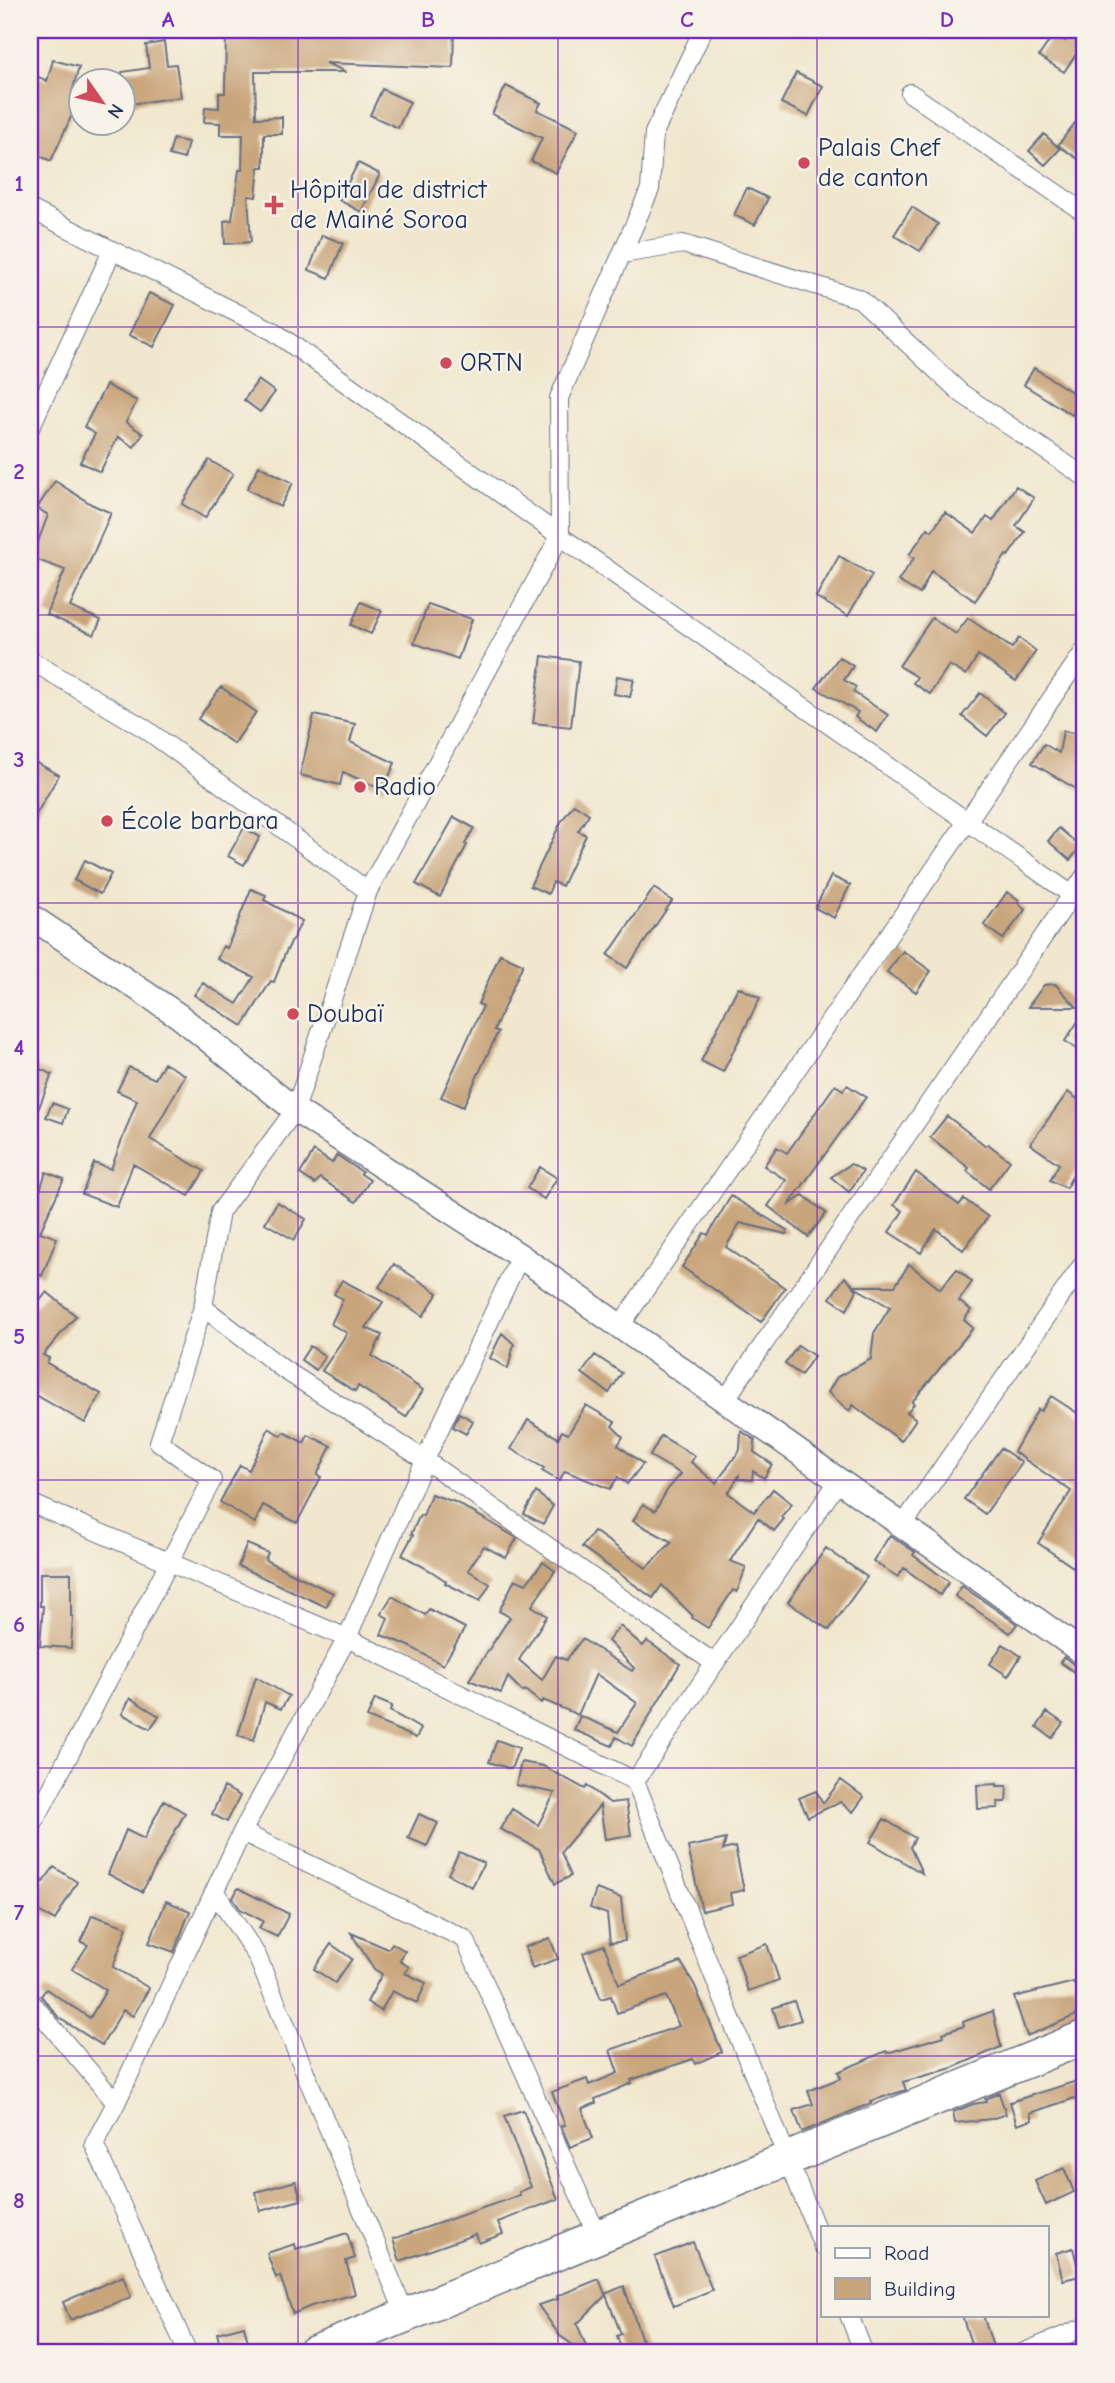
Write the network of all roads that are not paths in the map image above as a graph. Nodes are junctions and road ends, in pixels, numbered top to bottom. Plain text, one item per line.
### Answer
1 (703, 30) edge
2 (910, 93) dead end
3 (30, 209) edge
4 (1085, 214) edge
5 (112, 251) junction
6 (622, 254) junction
7 (30, 428) edge
8 (1085, 477) edge
9 (560, 536) junction
10 (1085, 650) edge
11 (30, 660) edge
12 (967, 822) junction
13 (1085, 876) edge
14 (368, 891) junction
15 (1079, 900) edge
16 (30, 916) edge
17 (295, 1110) junction
18 (520, 1256) junction
19 (1085, 1261) edge
20 (203, 1307) junction
21 (620, 1326) junction
22 (725, 1400) junction
23 (425, 1460) junction
24 (839, 1480) junction
25 (30, 1503) edge
26 (903, 1525) junction
27 (170, 1561) junction
28 (347, 1638) junction
29 (1085, 1654) edge
30 (714, 1663) junction
31 (635, 1781) junction
32 (30, 1830) edge
33 (242, 1832) junction
34 (215, 1892) junction
35 (30, 2001) edge
36 (1085, 2037) edge
37 (116, 2103) junction
38 (789, 2159) junction
39 (598, 2237) junction
40 (821, 2241) edge
41 (406, 2316) junction
42 (849, 2316) edge
43 (1085, 2327) edge
44 (188, 2353) edge
45 (314, 2353) edge
46 (864, 2353) edge
47 (1022, 2353) edge

1 - 6 street
2 - 4 street
3 - 5 street
5 - 7 street
5 - 9 street
6 - 8 street
6 - 9 street
9 - 12 street
9 - 14 street
10 - 12 street
11 - 14 street
12 - 15 street
12 - 21 street
13 - 15 street
14 - 17 street
15 - 22 street
16 - 17 street
17 - 18 street
17 - 20 street
18 - 21 street
18 - 23 street
19 - 26 street
20 - 23 street
20 - 27 street
21 - 22 street
22 - 24 street
23 - 28 street
23 - 30 street
24 - 26 street
24 - 30 street
25 - 27 street
26 - 29 street
27 - 28 street
27 - 32 street
28 - 31 street
28 - 33 street
30 - 31 street
31 - 38 street
33 - 34 street
33 - 39 street
34 - 37 street
34 - 41 street
35 - 37 street
36 - 38 highway
37 - 44 street
38 - 39 highway
38 - 40 street
39 - 41 highway
41 - 45 highway
42 - 46 street
43 - 47 street

